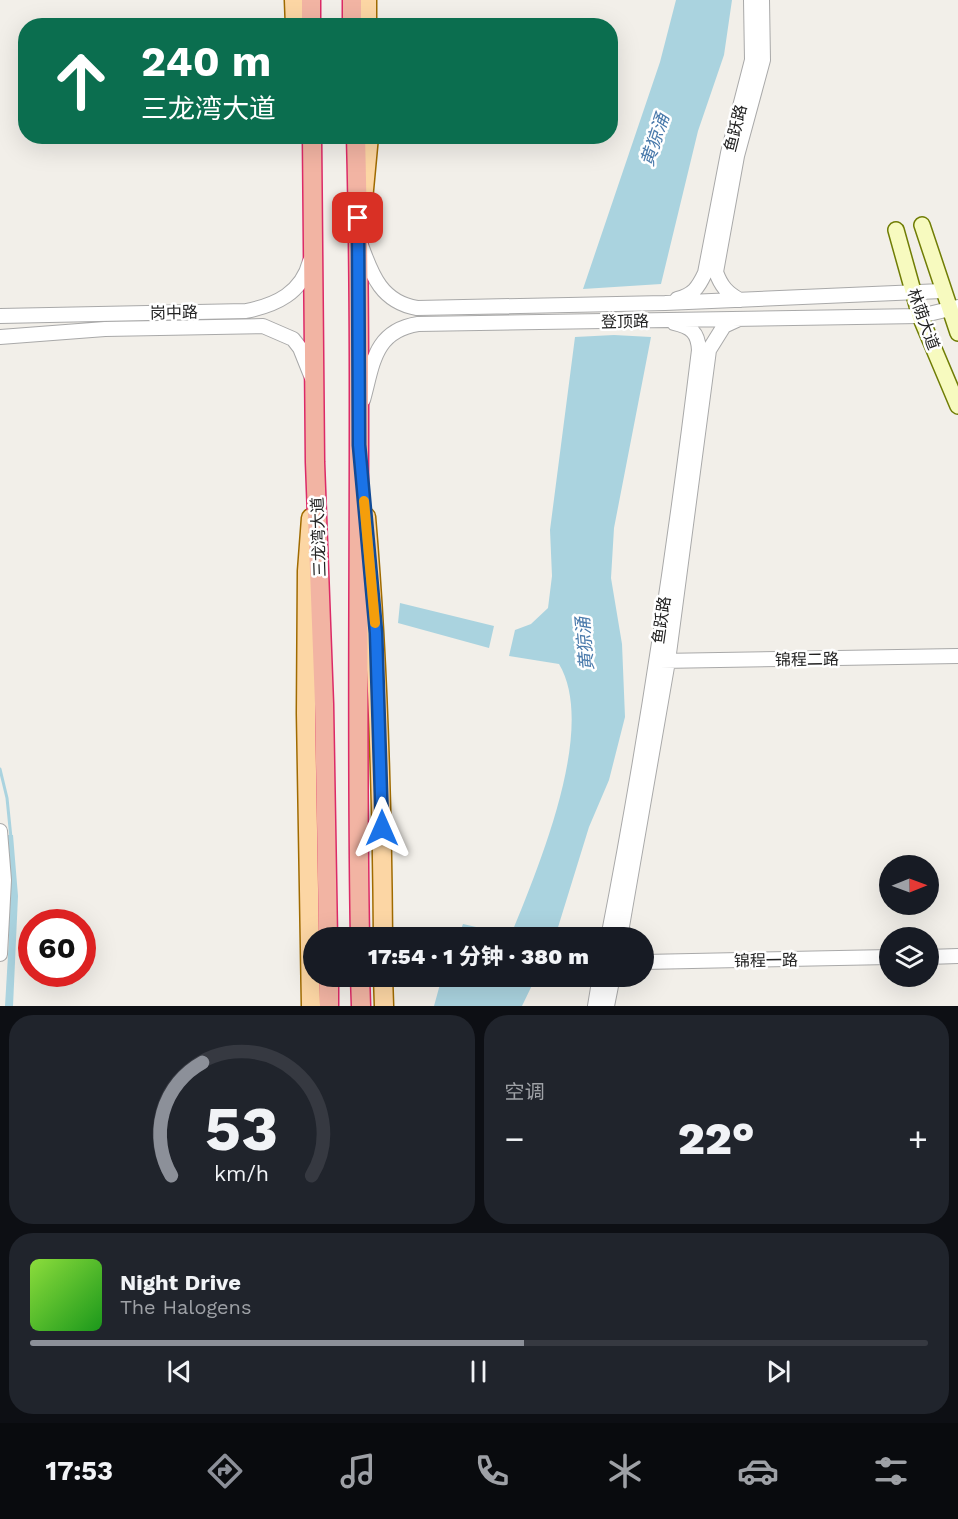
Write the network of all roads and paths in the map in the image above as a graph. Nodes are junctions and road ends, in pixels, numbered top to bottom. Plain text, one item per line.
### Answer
1 (294, 0) edge
2 (311, 0) edge
3 (352, 0) edge
4 (367, 0) edge
5 (751, 0) edge
6 (762, 0) edge
7 (295, 18) edge
8 (311, 18) edge
9 (352, 18) edge
10 (367, 18) edge
11 (304, 144) edge
12 (312, 144) edge
13 (356, 144) edge
14 (368, 144) edge
15 (922, 225) dead end
16 (896, 230) dead end
17 (358, 238) junction
18 (313, 247) junction
19 (942, 291) junction
20 (913, 292) junction
21 (741, 300) junction
22 (665, 303) junction
23 (260, 308) junction
24 (417, 308) junction
25 (953, 308) edge
26 (0, 316) edge
27 (920, 316) junction
28 (740, 319) junction
29 (666, 320) junction
30 (417, 324) junction
31 (263, 326) junction
32 (958, 333) edge
33 (0, 337) edge
34 (314, 383) junction
35 (958, 406) edge
36 (360, 414) junction
37 (359, 445) junction
38 (315, 462) junction
39 (958, 656) edge
40 (662, 661) junction
41 (0, 831) edge
42 (328, 927) edge
43 (360, 927) edge
44 (383, 927) edge
45 (610, 927) edge
46 (622, 927) edge
47 (0, 954) edge
48 (958, 956) edge
49 (879, 957) edge
50 (939, 957) edge
51 (654, 963) edge
52 (329, 987) edge
53 (360, 987) edge
54 (383, 987) edge
55 (598, 987) edge
56 (611, 987) edge
57 (310, 1006) edge
58 (329, 1006) edge
59 (361, 1006) edge
60 (384, 1006) edge
61 (595, 1006) edge
62 (607, 1006) edge

1 - 7 main road
2 - 8 highway
3 - 9 highway
4 - 10 main road
5 - 22 street, 鱼跃路
6 - 21 street, 鱼跃路
11 - 18 main road
12 - 18 highway, 三龙湾大道
13 - 17 highway
14 - 17 main road
15 - 19 main road, 林荫大道
16 - 20 main road, 林荫大道
17 - 24 street, 登顶路
17 - 36 highway
18 - 23 street, 岗中路
18 - 34 highway, 三龙湾大道
19 - 20 street, 登顶路
19 - 25 main road, 林荫大道
20 - 21 street, 登顶路
20 - 27 main road, 林荫大道
21 - 22 street, 登顶路
22 - 24 street, 登顶路
23 - 26 street, 岗中路
23 - 31 street
24 - 30 street
25 - 27 street, 登顶路
25 - 32 main road, 林荫大道
27 - 28 street, 登顶路
27 - 35 main road, 林荫大道
28 - 29 street, 登顶路
28 - 40 street, 鱼跃路
29 - 30 street, 登顶路
29 - 40 street, 鱼跃路
30 - 36 street, 登顶路
31 - 33 street, 岗中路
31 - 34 street, 岗中路
34 - 38 highway, 三龙湾大道
36 - 37 highway
37 - 43 highway
37 - 44 main road
38 - 42 highway, 三龙湾大道
38 - 57 main road
39 - 40 street, 锦程二路
40 - 45 street, 鱼跃路
40 - 46 street, 鱼跃路
41 - 47 street
48 - 50 street
49 - 51 street, 锦程一路
52 - 58 highway
53 - 59 highway
54 - 60 main road
55 - 61 street
56 - 62 street

